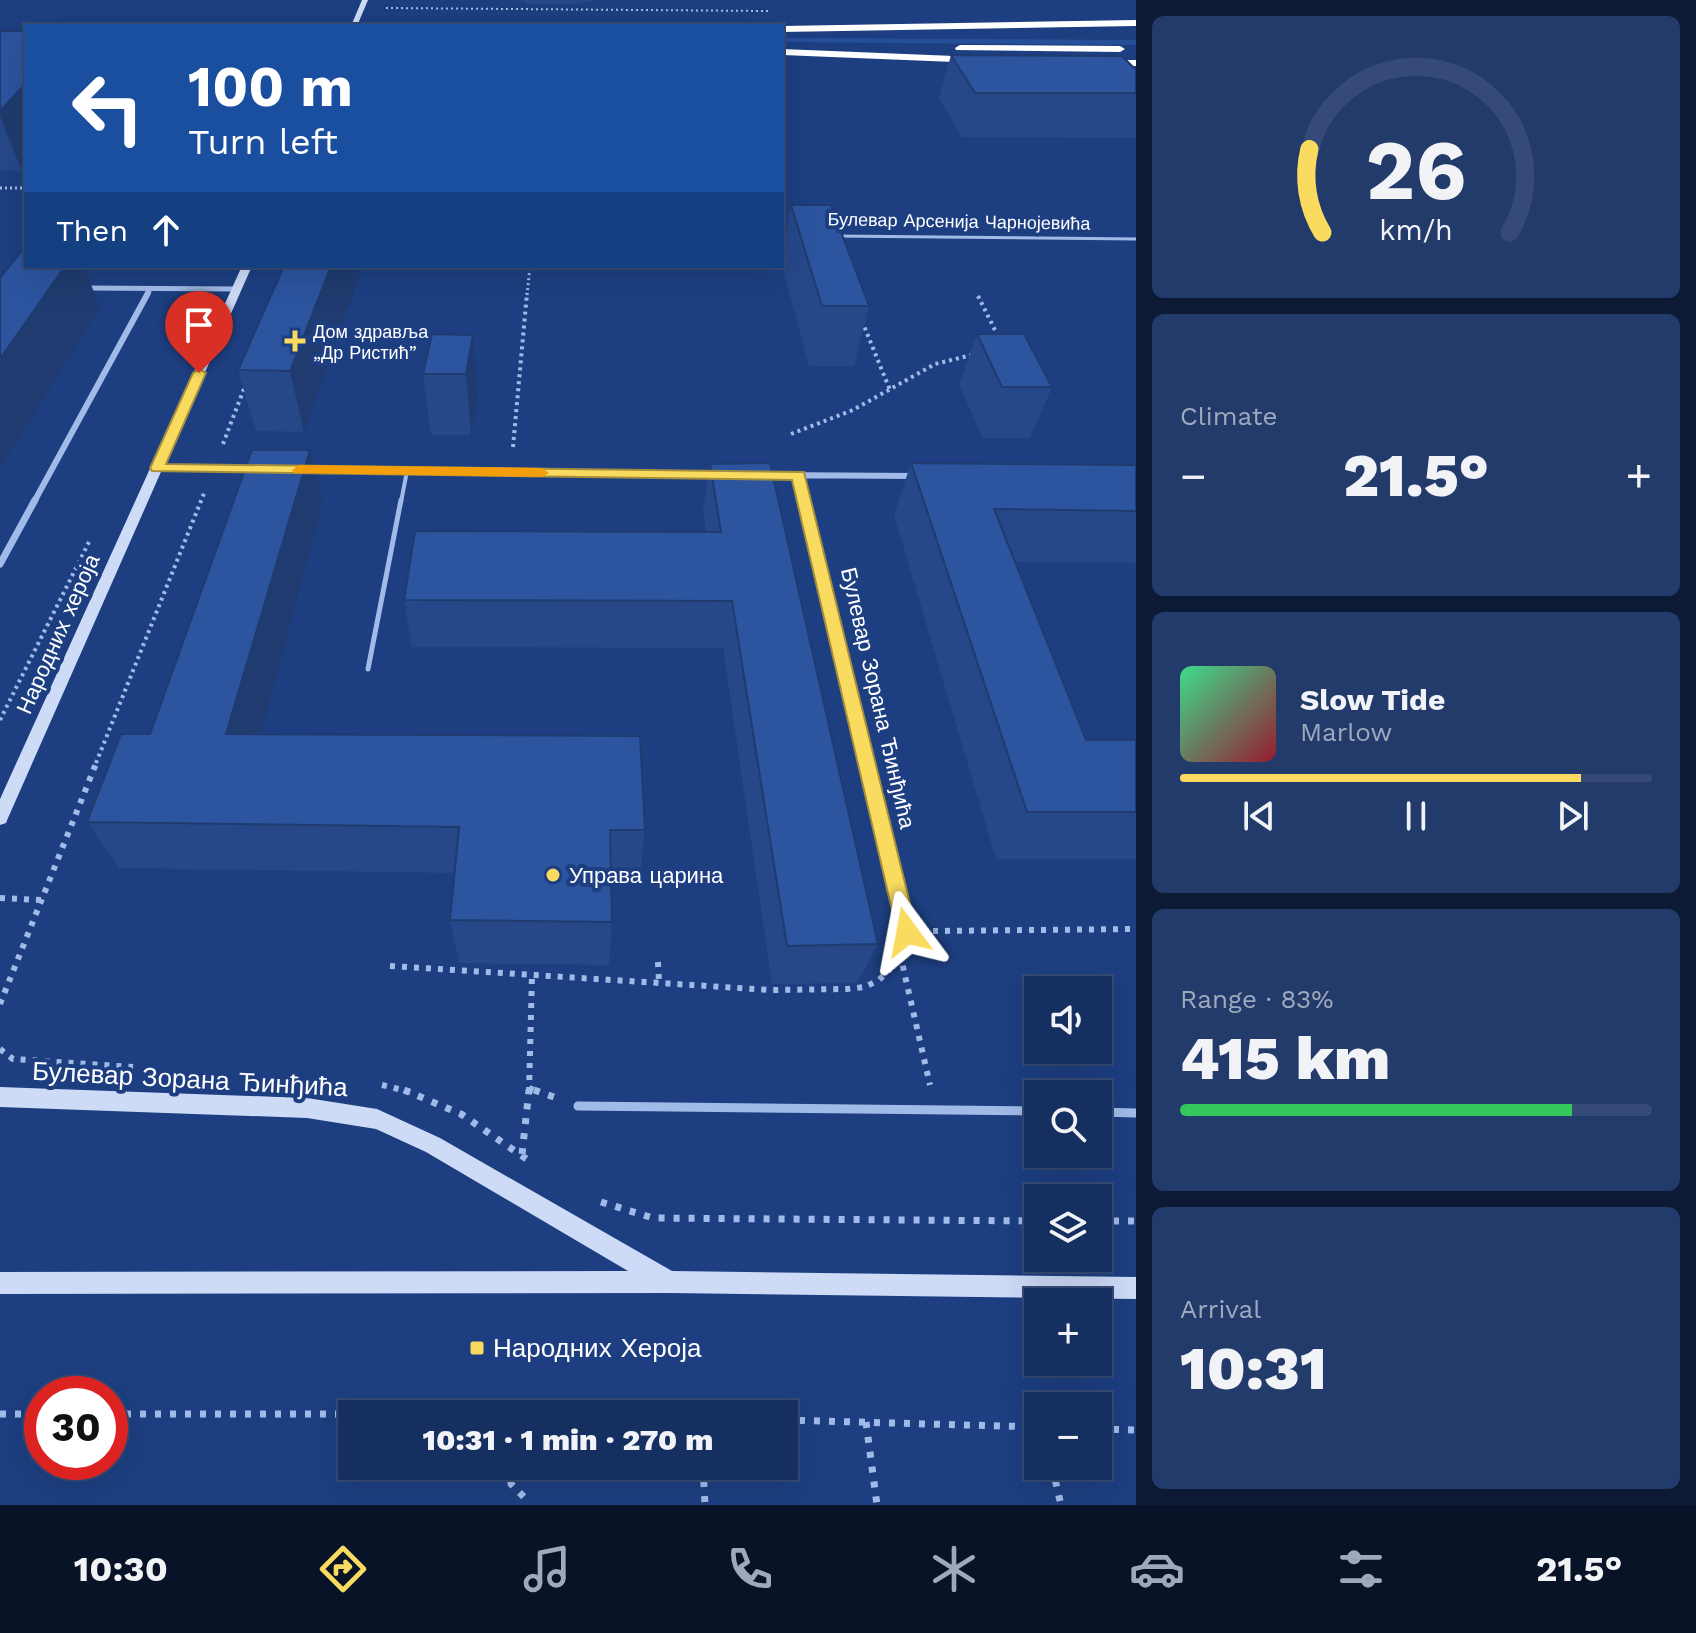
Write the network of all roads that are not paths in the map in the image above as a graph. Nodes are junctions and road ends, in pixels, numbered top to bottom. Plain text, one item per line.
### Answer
1 (365, 0) edge
2 (1136, 23) edge
3 (355, 24) edge
4 (784, 29) edge
5 (784, 36) edge
6 (1121, 38) dead end
7 (784, 49) edge
8 (784, 49) edge
9 (1136, 49) edge
10 (1051, 62) edge
11 (1080, 62) edge
12 (1135, 63) edge
13 (828, 236) edge
14 (1136, 239) edge
15 (246, 268) edge
16 (75, 288) dead end
17 (150, 289) junction
18 (237, 289) junction
19 (157, 468) junction
20 (259, 469) edge
21 (303, 470) edge
22 (407, 471) junction
23 (719, 475) edge
24 (751, 475) edge
25 (799, 475) junction
26 (921, 476) edge
27 (0, 564) edge
28 (368, 669) dead end
29 (0, 818) edge
30 (907, 932) road end
31 (0, 1097) edge
32 (578, 1106) dead end
33 (1024, 1111) edge
34 (1112, 1112) edge
35 (1136, 1113) edge
36 (669, 1282) junction
37 (0, 1283) edge
38 (1136, 1288) edge

1 - 3 street
2 - 4 highway
5 - 6 highway
7 - 9 highway
8 - 10 highway
11 - 12 highway
13 - 14 lane, Булевар Арсенија Чарнојевића
15 - 18 street, Народних хероја
16 - 17 street
17 - 18 street
17 - 27 street
18 - 19 street, Народних хероја
19 - 20 street
19 - 29 street, Народних хероја
21 - 22 street
22 - 23 street
22 - 28 lane
24 - 25 street
25 - 26 street
25 - 30 street, Булевар Зорана Ђинђића
31 - 36 street, Булевар Зорана Ђинђића
32 - 33 lane
34 - 35 lane
36 - 37 street, Булевар Зорана Ђинђића
36 - 38 street, Булевар Зорана Ђинђића

